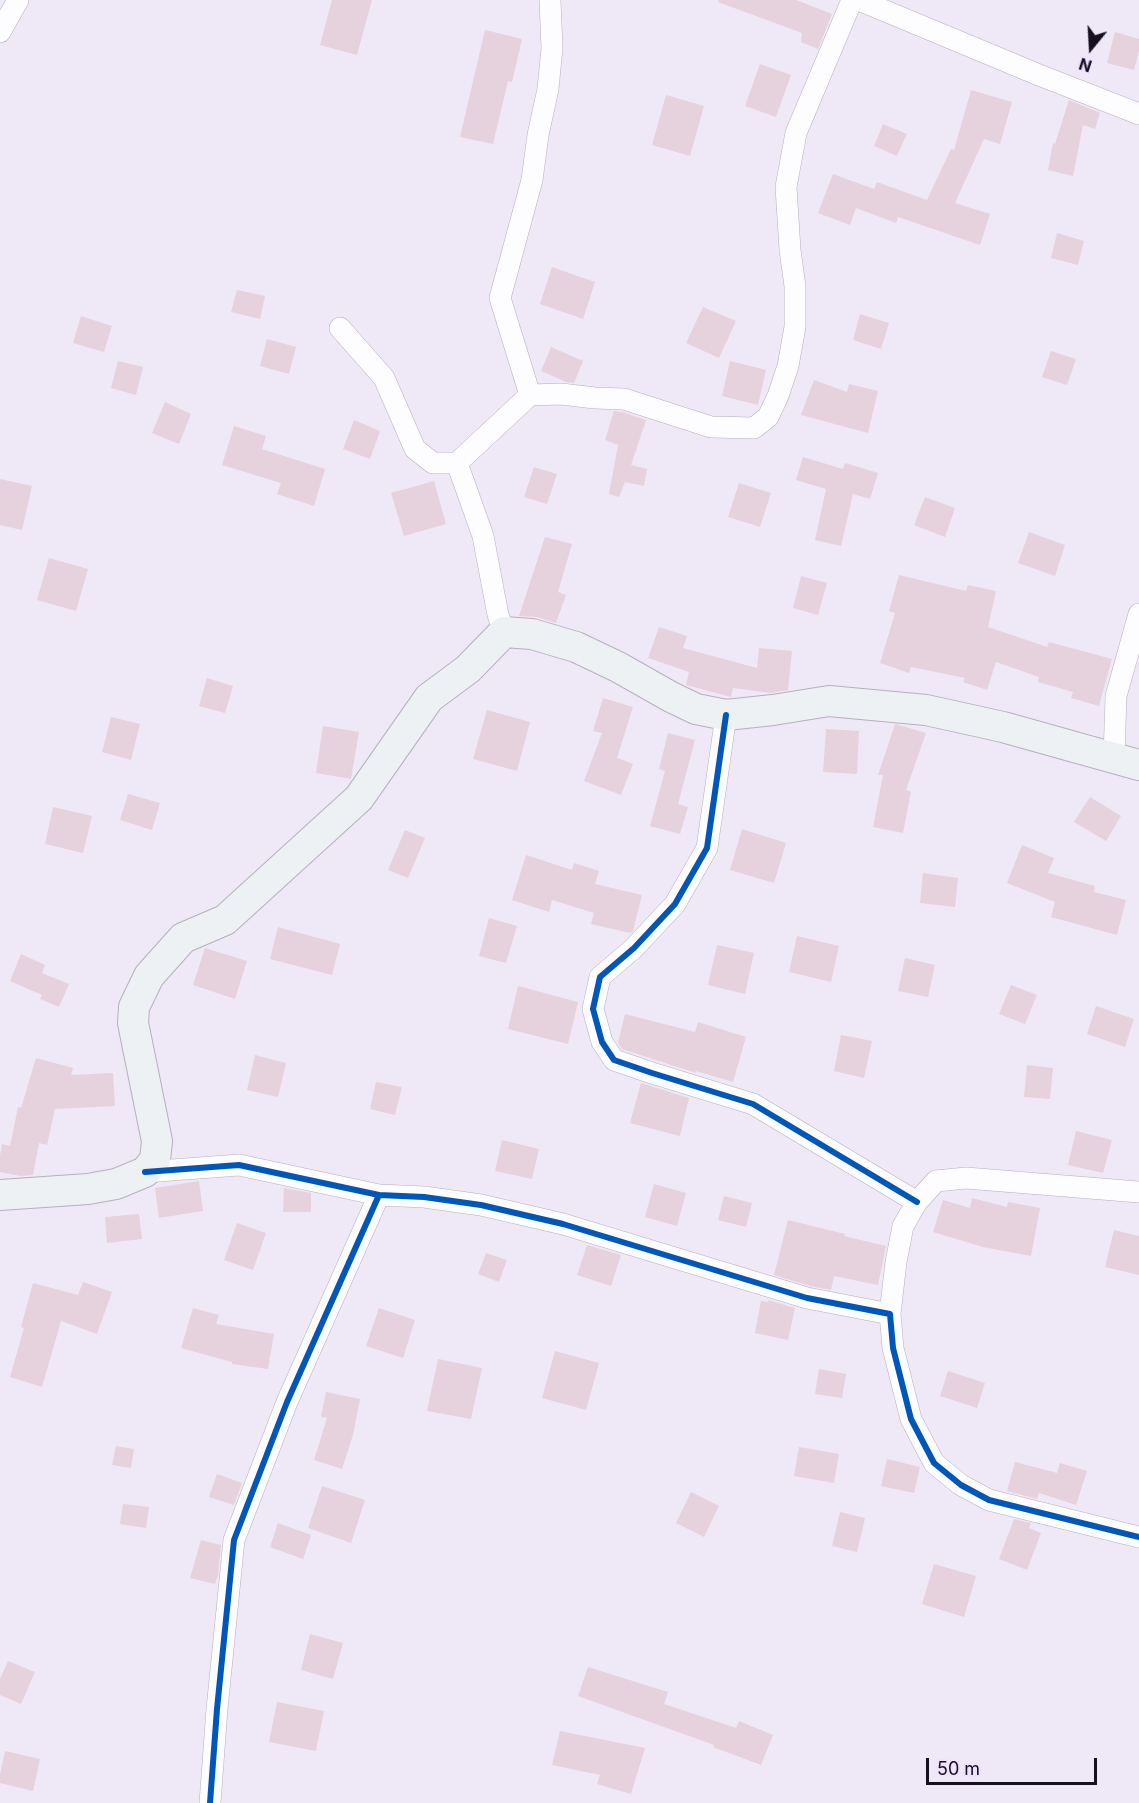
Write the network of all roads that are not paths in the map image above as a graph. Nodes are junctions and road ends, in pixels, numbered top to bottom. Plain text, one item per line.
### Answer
1 (18, 0) edge
2 (550, 0) edge
3 (852, 0) edge
4 (859, 0) edge
5 (0, 32) edge
6 (1139, 114) edge
7 (340, 328) dead end
8 (530, 395) junction
9 (457, 463) junction
10 (1139, 614) edge
11 (504, 632) junction
12 (726, 715) junction
13 (1127, 761) edge
14 (145, 1172) junction
15 (1139, 1192) edge
16 (0, 1195) edge
17 (379, 1196) junction
18 (917, 1202) junction
19 (890, 1314) junction
20 (1139, 1537) edge
21 (210, 1803) edge

1 - 5 street
2 - 8 street
3 - 8 street
4 - 6 street
7 - 9 street
8 - 9 street
9 - 11 street
10 - 13 street
11 - 12 main road
11 - 14 main road
12 - 13 main road
12 - 18 street
14 - 16 main road
14 - 17 street
15 - 18 street
17 - 19 street
17 - 21 street
18 - 19 street
19 - 20 street

